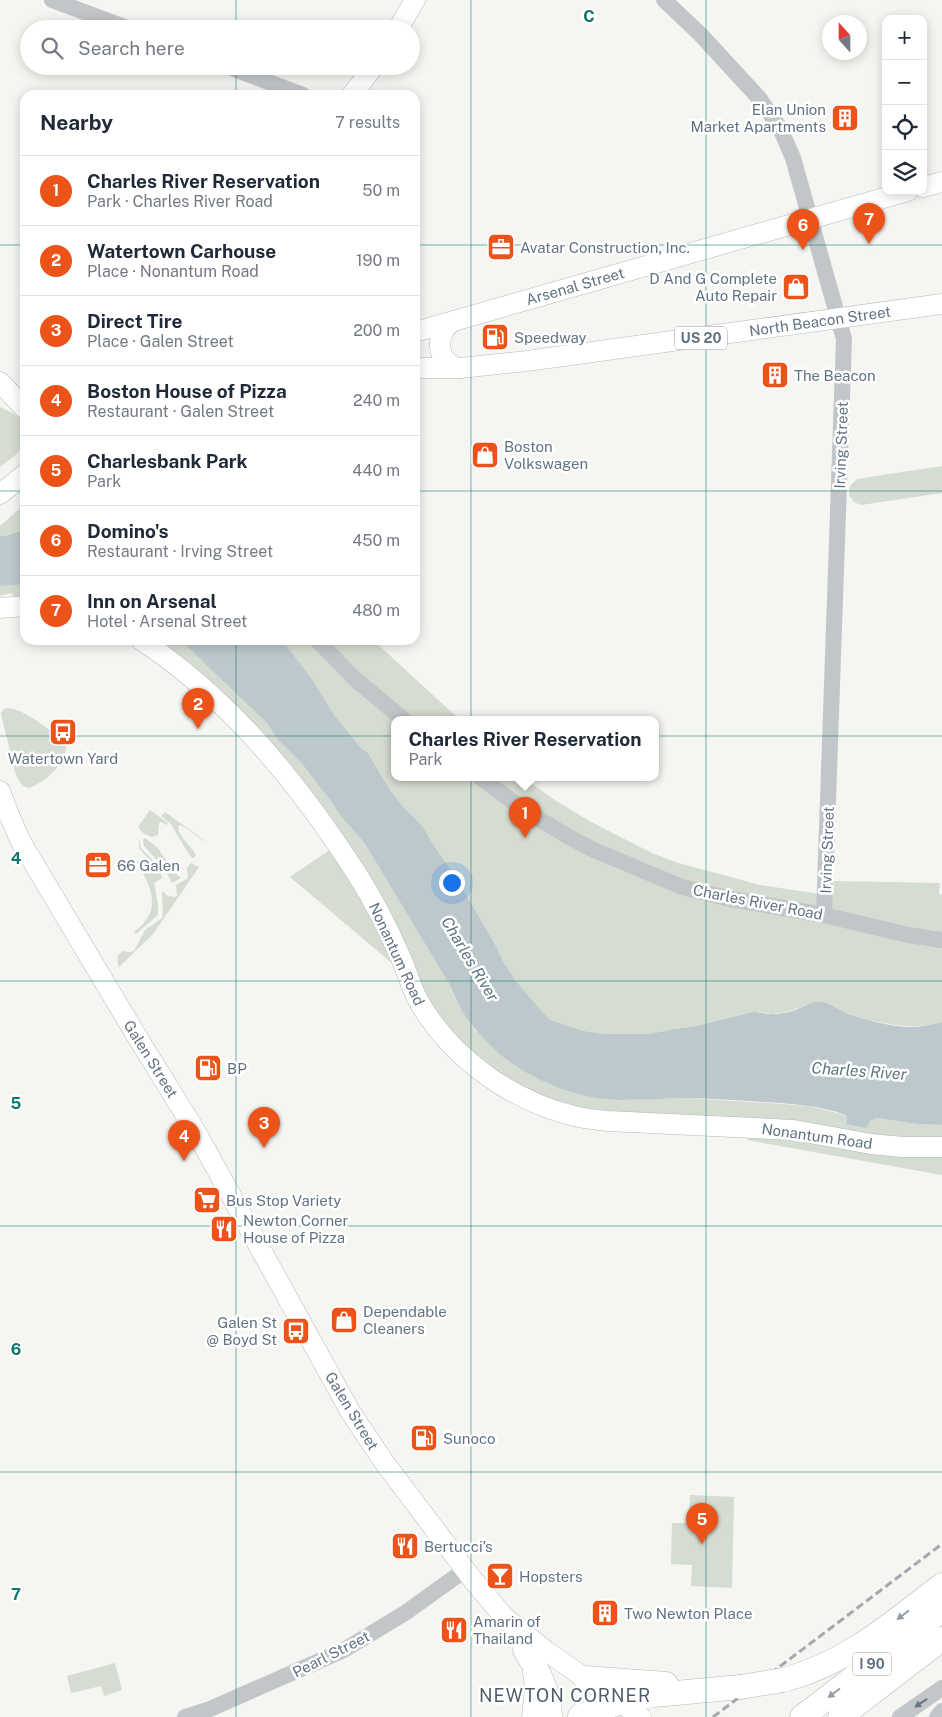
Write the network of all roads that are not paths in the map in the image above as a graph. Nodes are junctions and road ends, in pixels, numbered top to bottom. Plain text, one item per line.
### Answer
1 (52, 0) edge
2 (415, 0) edge
3 (664, 0) edge
4 (106, 20) edge
5 (403, 20) edge
6 (250, 75) edge
7 (367, 75) edge
8 (290, 90) edge
9 (356, 90) edge
10 (942, 182) edge
11 (927, 186) edge
12 (894, 195) edge
13 (811, 219) junction
14 (942, 304) edge
15 (840, 318) junction
16 (453, 321) junction
17 (420, 331) edge
18 (420, 368) edge
19 (460, 368) junction
20 (420, 377) edge
21 (0, 380) edge
22 (20, 388) edge
23 (20, 403) edge
24 (20, 477) edge
25 (0, 494) edge
26 (20, 606) edge
27 (0, 608) edge
28 (148, 645) edge
29 (323, 645) edge
30 (399, 716) edge
31 (485, 781) edge
32 (0, 792) edge
33 (824, 915) junction
34 (942, 940) edge
35 (942, 1147) edge
36 (465, 1570) junction
37 (942, 1585) edge
38 (942, 1610) edge
39 (504, 1617) junction
40 (942, 1639) edge
41 (525, 1650) junction
42 (585, 1678) junction
43 (942, 1688) edge
44 (715, 1690) junction
45 (620, 1702) junction
46 (942, 1712) edge
47 (185, 1717) edge
48 (532, 1717) edge
49 (550, 1717) edge
50 (579, 1717) edge
51 (640, 1717) edge
52 (802, 1717) edge
53 (840, 1717) edge
54 (900, 1717) edge
55 (937, 1717) edge

1 - 4 street
2 - 5 main road
3 - 13 street, Irving Street
6 - 8 street
7 - 9 main road
10 - 11 main road
12 - 13 main road, Arsenal Street
13 - 15 street, Irving Street
13 - 16 main road, Arsenal Street
14 - 15 main road, North Beacon Street / US 20
15 - 19 main road, North Beacon Street / US 20
15 - 33 street, Irving Street
16 - 17 main road, Arsenal Street
16 - 19 main road
18 - 19 main road, North Beacon Street / US 20
19 - 20 main road, North Beacon Street / US 20
21 - 22 main road
21 - 23 main road
24 - 25 main road
26 - 27 main road
28 - 35 main road, Nonantum Road
29 - 30 street
31 - 33 street, Charles River Road
32 - 36 main road, Galen Street
33 - 34 street, Charles River Road
36 - 39 main road, Galen Street
36 - 47 street, Pearl Street
37 -> 44 highway, bridge
38 -> 52 highway, I 90
39 - 41 main road
39 - 42 main road
40 - 53 highway, I 90
41 - 48 main road
41 - 49 highway
42 - 44 highway
42 - 45 main road
43 -> 54 street
44 - 45 highway
45 - 50 highway
45 - 51 main road
46 - 55 street
50 - 51 main road

